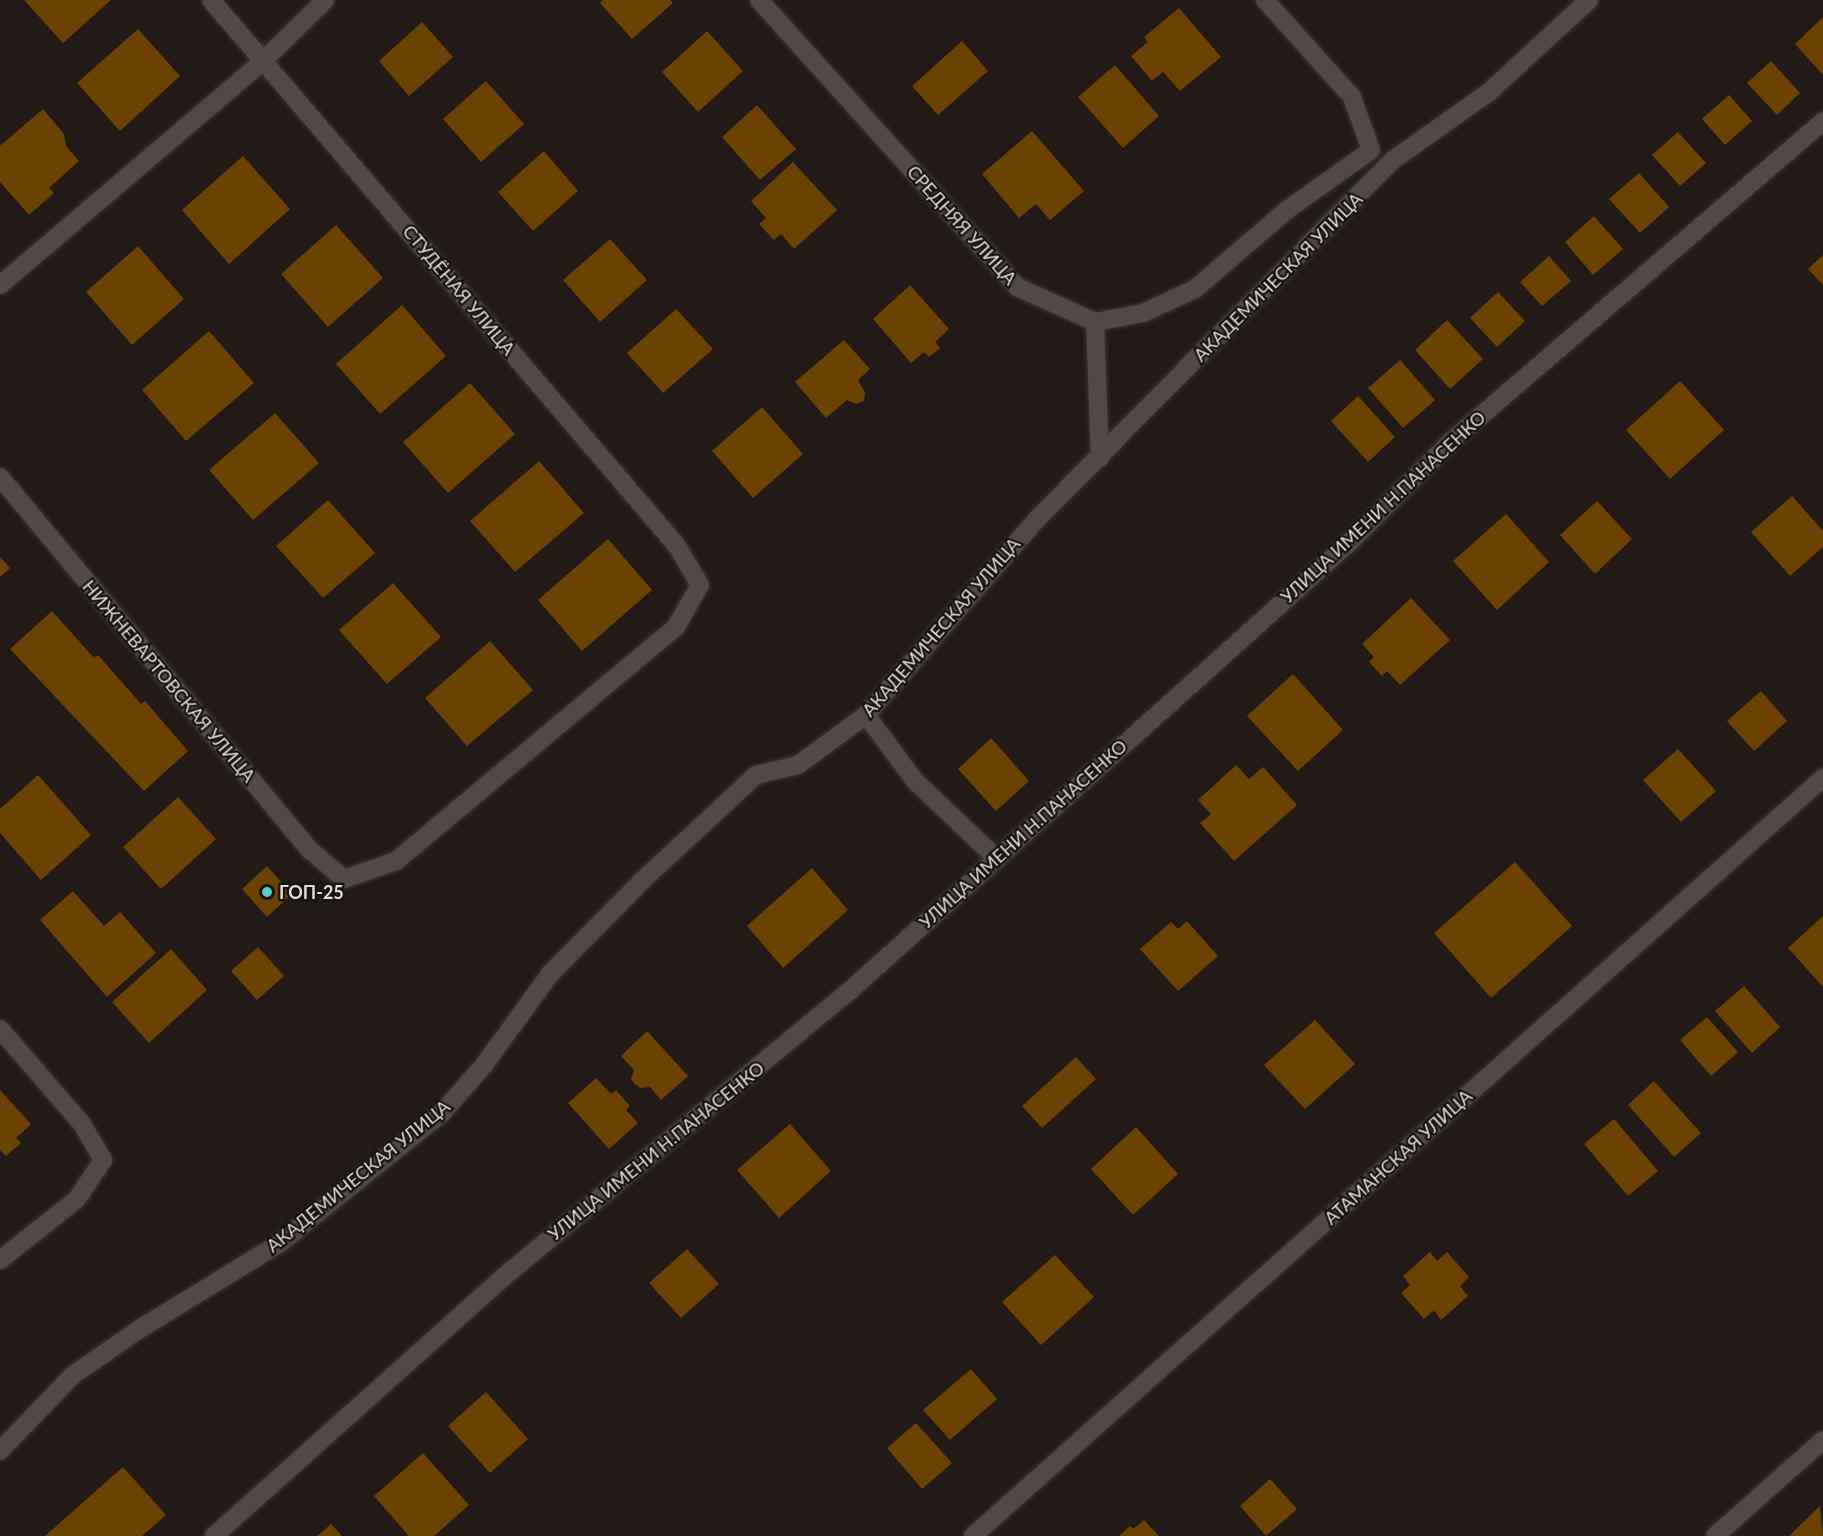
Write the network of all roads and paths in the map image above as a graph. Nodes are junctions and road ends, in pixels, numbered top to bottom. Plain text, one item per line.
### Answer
1 (211, 0) edge
2 (325, 0) edge
3 (759, 0) edge
4 (1264, 0) edge
5 (1589, 0) edge
6 (263, 61) junction
7 (1823, 121) edge
8 (1371, 150) junction
9 (1393, 160) junction
10 (0, 285) edge
11 (1095, 322) junction
12 (1100, 458) junction
13 (0, 477) edge
14 (866, 715) junction
15 (1823, 778) edge
16 (996, 858) junction
17 (344, 879) joint
18 (0, 1029) edge
19 (0, 1260) edge
20 (1823, 1440) edge
21 (0, 1451) edge
22 (214, 1536) edge
23 (972, 1536) edge
24 (1716, 1536) edge

1 - 6 street, СТУДЁНАЯ УЛИЦА
2 - 6 street
3 - 11 street, СРЕДНЯЯ УЛИЦА
4 - 8 street
5 - 9 street, АКАДЕМИЧЕСКАЯ УЛИЦА
6 - 10 street
6 - 17 street, СТУДЁНАЯ УЛИЦА
7 - 16 street, УЛИЦА ИМЕНИ Н.ПАНАСЕНКО
8 - 9 street
8 - 11 street, АКАДЕМИЧЕСКАЯ УЛИЦА
9 - 12 street, АКАДЕМИЧЕСКАЯ УЛИЦА
11 - 12 street
12 - 14 street, АКАДЕМИЧЕСКАЯ УЛИЦА
13 - 17 street, НИЖНЕВАРТОВСКАЯ УЛИЦА
14 - 16 street
14 - 21 street, АКАДЕМИЧЕСКАЯ УЛИЦА
15 - 23 street, АТАМАНСКАЯ УЛИЦА
16 - 22 street, УЛИЦА ИМЕНИ Н.ПАНАСЕНКО
18 - 19 street
20 - 24 street

